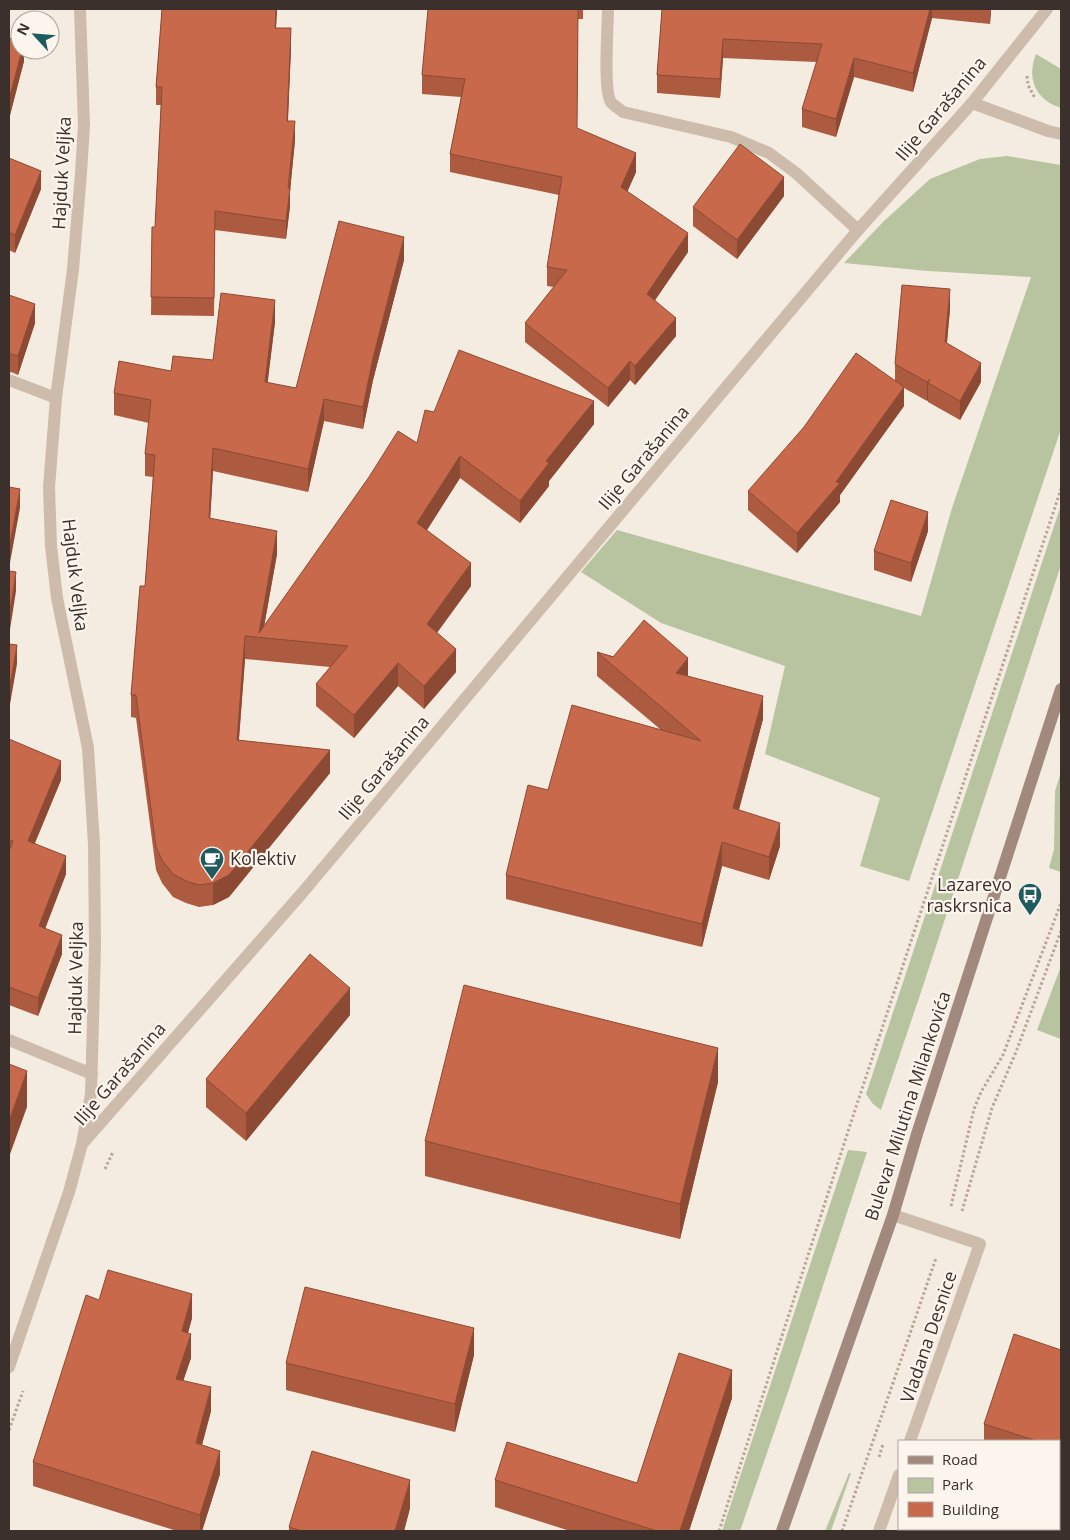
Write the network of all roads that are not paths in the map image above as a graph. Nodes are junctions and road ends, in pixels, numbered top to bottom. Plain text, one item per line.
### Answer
1 (80, 9) edge
2 (608, 9) edge
3 (1048, 9) edge
4 (972, 103) junction
5 (1061, 134) edge
6 (858, 230) junction
7 (9, 380) edge
8 (56, 398) junction
9 (1061, 689) edge
10 (9, 1040) edge
11 (92, 1074) junction
12 (82, 1144) junction
13 (893, 1215) junction
14 (9, 1367) edge
15 (910, 1440) edge
16 (898, 1478) edge
17 (782, 1531) edge
18 (879, 1531) edge

1 - 8 street, Hajduk Veljka
2 - 6 street
3 - 4 street, Ilije Garašanina
4 - 5 street
4 - 6 street, Ilije Garašanina
6 - 12 street, Ilije Garašanina
7 - 8 street
8 - 11 street, Hajduk Veljka
9 - 13 street, Bulevar Milutina Milankovića
10 - 11 street
11 - 12 street, Hajduk Veljka
12 - 14 street, Ilije Garašanina
13 - 15 street, Vladana Desnice
13 - 17 street, Bulevar Milutina Milankovića
16 - 18 street

